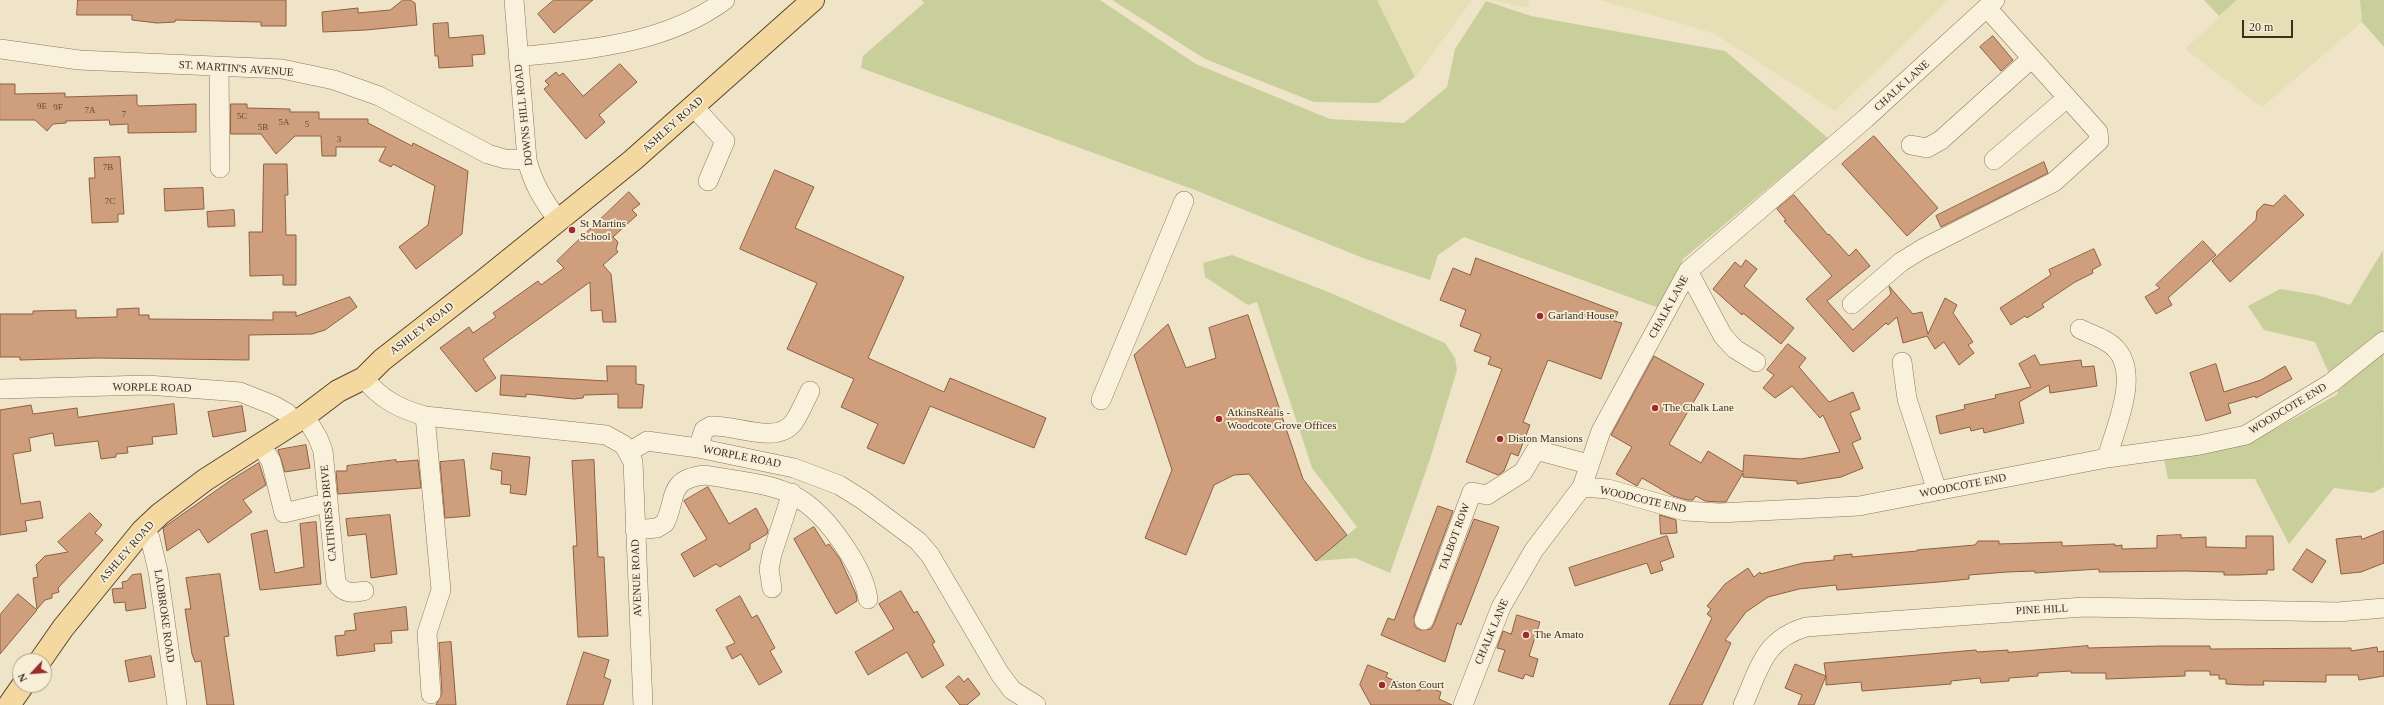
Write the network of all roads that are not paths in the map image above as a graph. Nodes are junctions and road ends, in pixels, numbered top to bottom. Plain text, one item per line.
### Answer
1 (514, 0) edge
2 (725, 0) edge
3 (813, 0) edge
4 (1991, 4) edge
5 (0, 49) edge
6 (518, 57) junction
7 (2031, 59) junction
8 (219, 67) junction
9 (2067, 98) junction
10 (693, 106) junction
11 (1911, 145) dead end
12 (527, 160) junction
13 (1994, 160) dead end
14 (220, 168) dead end
15 (708, 181) dead end
16 (1184, 201) dead end
17 (559, 220) junction
18 (1688, 271) junction
19 (1852, 304) dead end
20 (2080, 328) dead end
21 (2384, 341) edge
22 (1756, 362) dead end
23 (1902, 362) dead end
24 (364, 378) junction
25 (0, 388) edge
26 (810, 391) dead end
27 (1101, 400) dead end
28 (425, 416) junction
29 (300, 419) junction
30 (260, 444) junction
31 (698, 448) junction
32 (629, 452) junction
33 (2106, 458) junction
34 (1588, 464) junction
35 (1582, 487) junction
36 (1937, 491) junction
37 (792, 494) junction
38 (318, 505) dead end
39 (635, 530) junction
40 (142, 531) junction
41 (772, 588) dead end
42 (364, 591) dead end
43 (868, 599) dead end
44 (2384, 608) edge
45 (1424, 620) dead end
46 (46, 653) edge
47 (17, 693) edge
48 (431, 694) dead end
49 (9, 705) edge
50 (177, 705) edge
51 (643, 705) edge
52 (1036, 705) edge
53 (1463, 705) edge
54 (1743, 705) edge

1 - 6 street, DOWNS HILL ROAD
2 - 6 street
3 - 10 main road, ASHLEY ROAD
4 - 7 street
4 - 18 street, CHALK LANE
5 - 8 street, ST. MARTIN'S AVENUE
6 - 12 street, DOWNS HILL ROAD
7 - 9 street
7 - 11 street
8 - 12 street, ST. MARTIN'S AVENUE
8 - 14 street
9 - 13 street
9 - 19 street
10 - 15 street
10 - 17 main road, ASHLEY ROAD
12 - 17 street, DOWNS HILL ROAD
16 - 27 street
17 - 24 main road, ASHLEY ROAD
18 - 22 street
18 - 34 street, CHALK LANE
20 - 33 street
21 - 33 street, WOODCOTE END
23 - 36 street
24 - 28 street
24 - 29 main road, ASHLEY ROAD
25 - 29 street, WORPLE ROAD
26 - 31 street
28 - 32 street
28 - 48 street
29 - 30 main road, ASHLEY ROAD
29 - 42 street, CAITHNESS DRIVE
30 - 38 street
30 - 40 main road, ASHLEY ROAD
31 - 32 street, WORPLE ROAD
31 - 52 street, WORPLE ROAD
32 - 39 street, AVENUE ROAD
33 - 36 street, WOODCOTE END
34 - 35 street, CHALK LANE
34 - 45 street, TALBOT ROW
35 - 36 street, WOODCOTE END
35 - 53 street, CHALK LANE
37 - 39 street
37 - 41 street
37 - 43 street
39 - 51 street, AVENUE ROAD
40 - 46 main road, ASHLEY ROAD
40 - 50 street, LADBROKE ROAD
44 - 54 street, PINE HILL
47 - 49 main road

